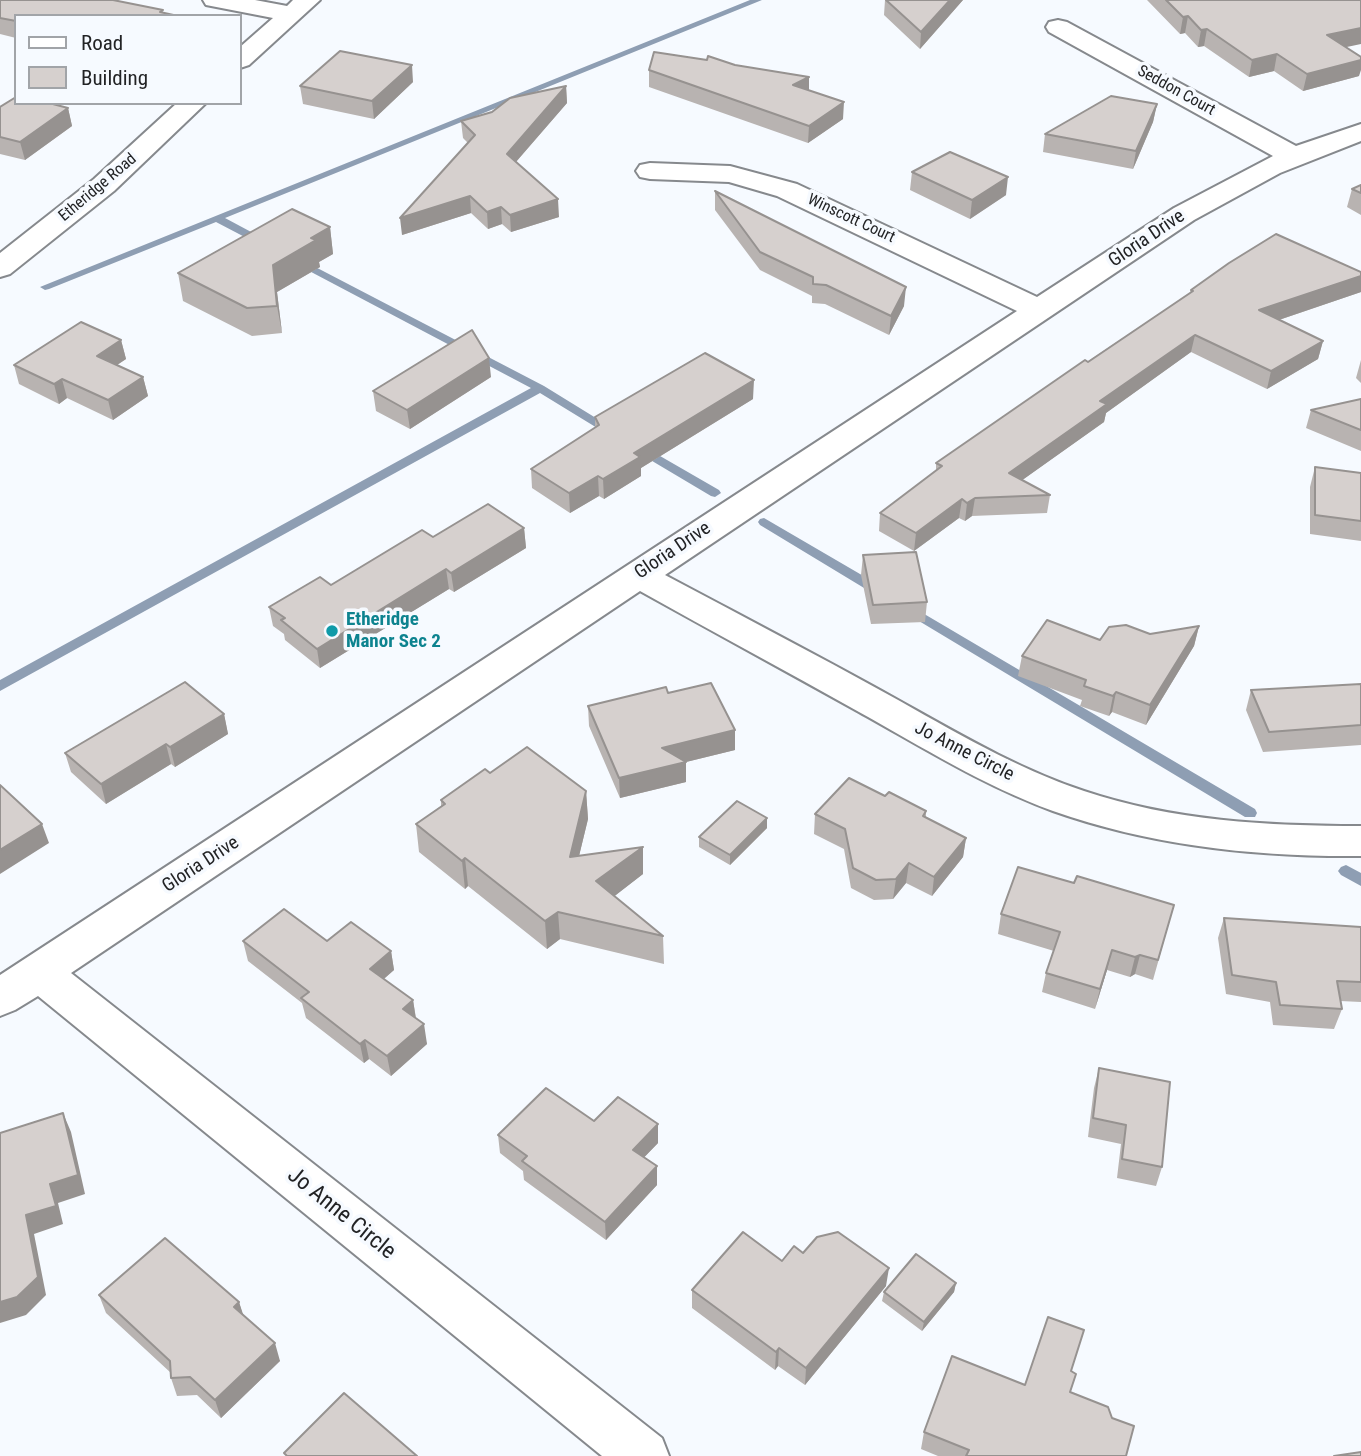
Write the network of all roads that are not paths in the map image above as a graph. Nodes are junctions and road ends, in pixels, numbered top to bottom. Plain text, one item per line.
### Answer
1 (215, 0) edge
2 (299, 7) edge
3 (1058, 27) dead end
4 (242, 58) edge
5 (191, 105) edge
6 (1361, 132) edge
7 (1294, 156) junction
8 (650, 171) dead end
9 (0, 268) edge
10 (1040, 310) junction
11 (638, 575) junction
12 (1361, 841) edge
13 (39, 972) junction
14 (0, 998) edge
15 (643, 1456) edge

1 - 2 street
2 - 4 street
3 - 7 street, Seddon Court
5 - 9 street, Etheridge Road
6 - 7 street, Gloria Drive
7 - 10 street, Gloria Drive
8 - 10 street, Winscott Court
10 - 11 street, Gloria Drive
11 - 12 street, Jo Anne Circle
11 - 13 street, Gloria Drive
13 - 14 street, Gloria Drive
13 - 15 street, Jo Anne Circle

